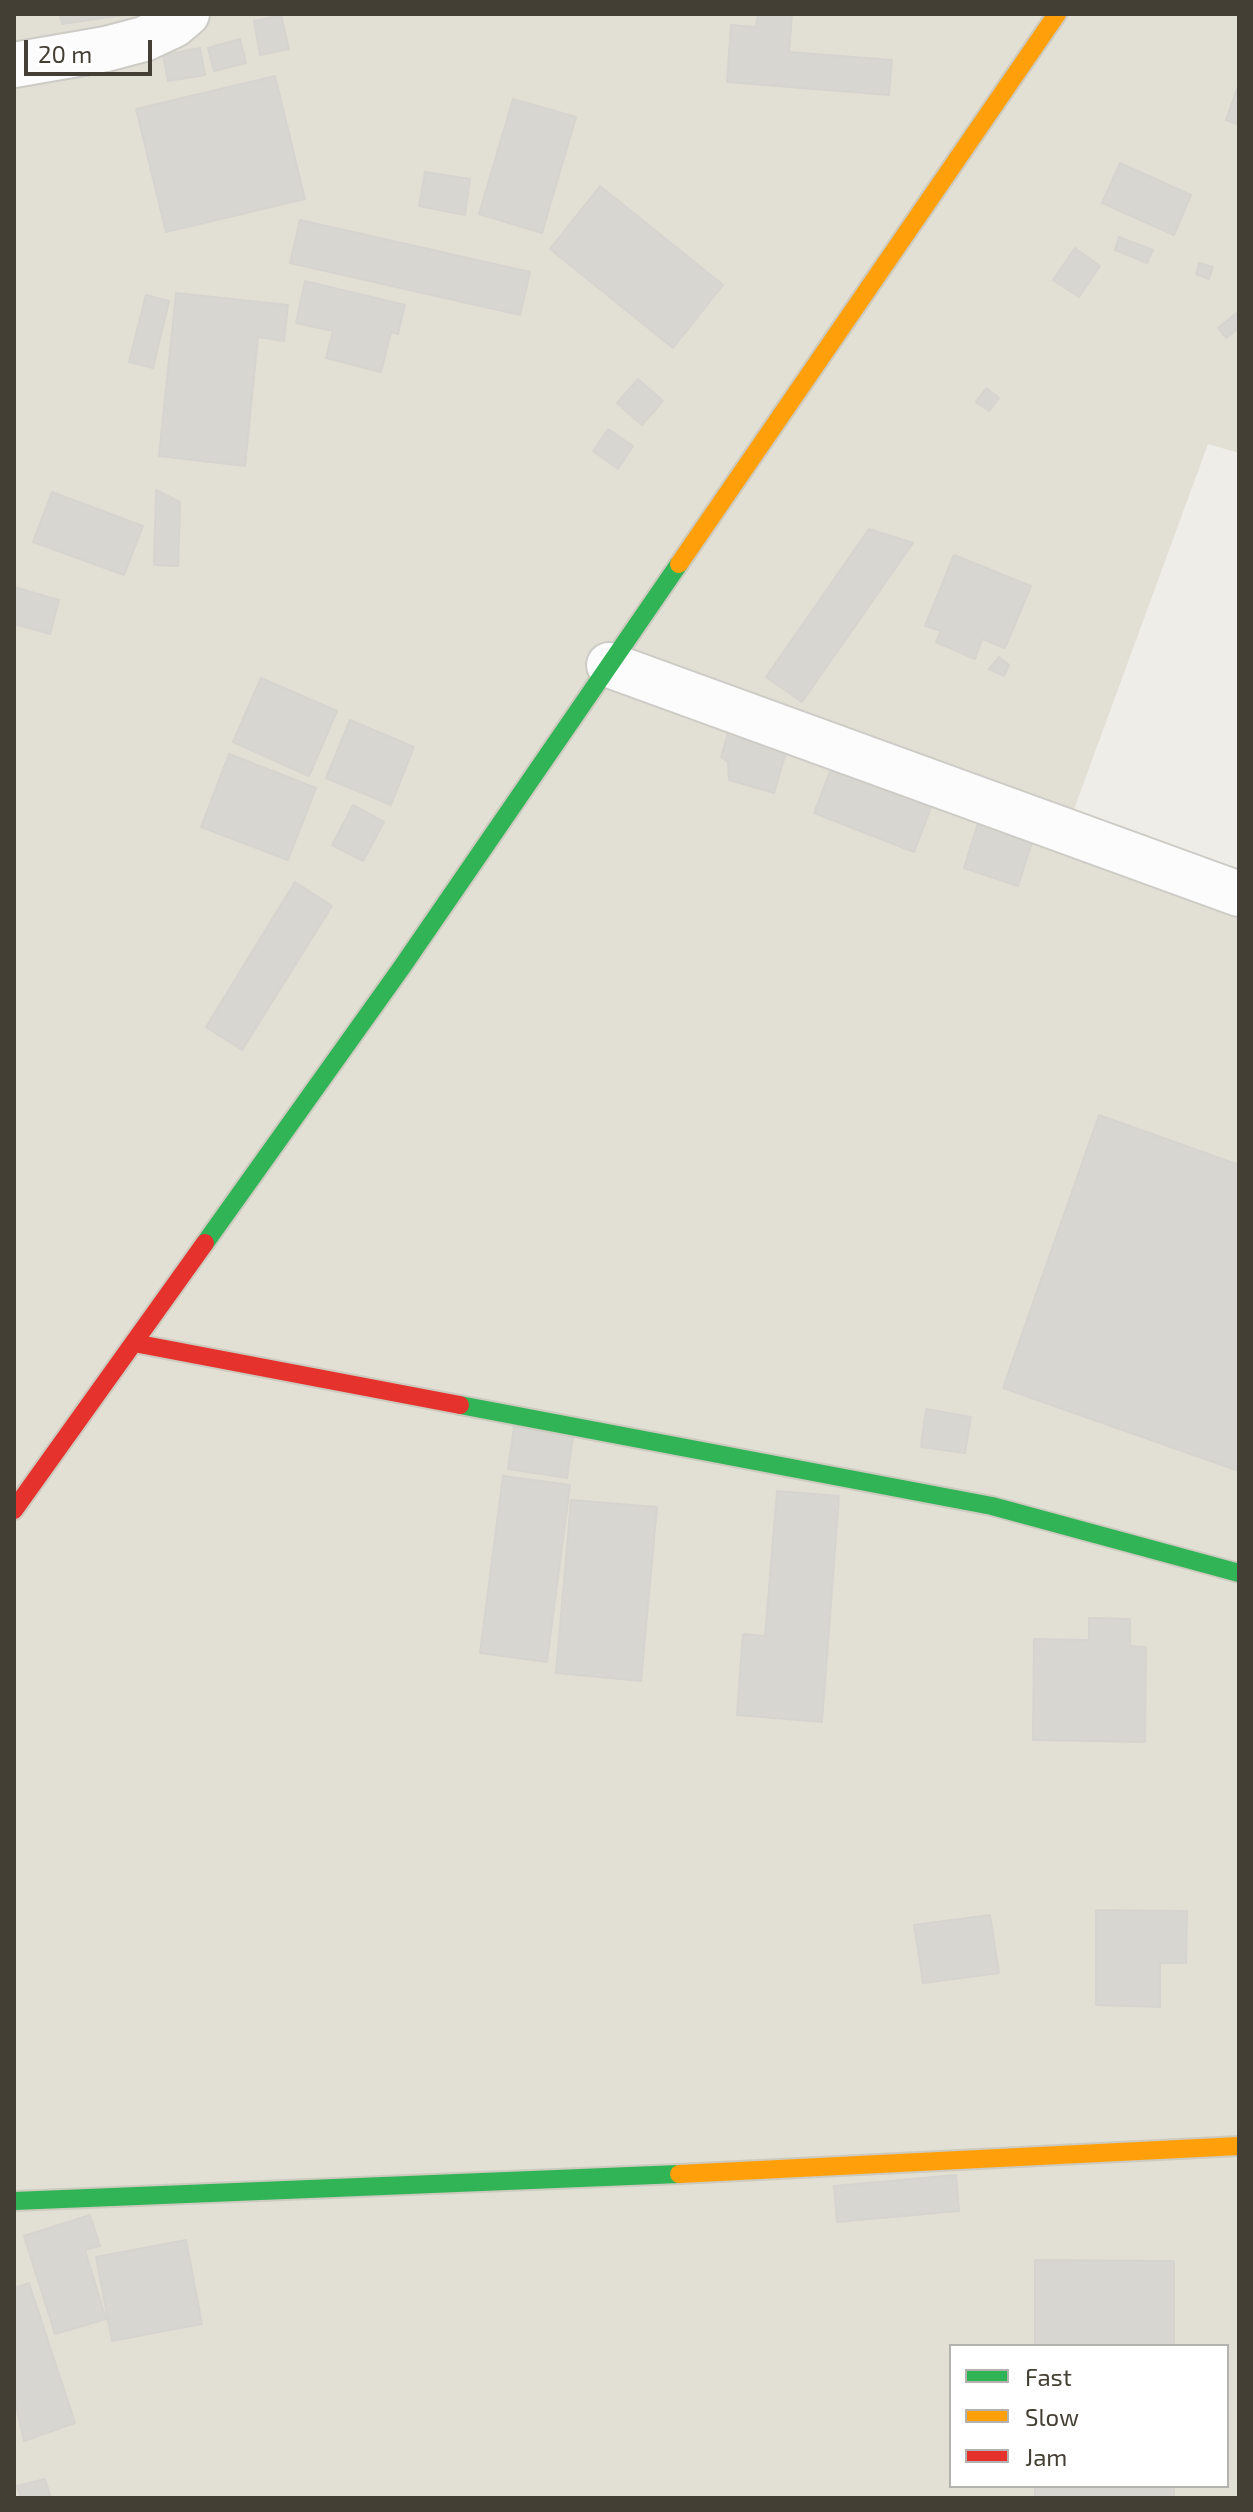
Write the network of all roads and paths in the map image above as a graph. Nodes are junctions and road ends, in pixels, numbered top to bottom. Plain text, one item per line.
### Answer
1 (187, 14) edge
2 (1057, 14) edge
3 (14, 65) edge
4 (609, 665) junction
5 (1239, 894) edge
6 (134, 1343) junction
7 (14, 1510) edge
8 (1239, 1573) edge
9 (1239, 2146) edge
10 (14, 2201) edge

1 - 3 street
2 - 4 street
4 - 5 street
4 - 6 street
6 - 7 street
6 - 8 street
9 - 10 street

